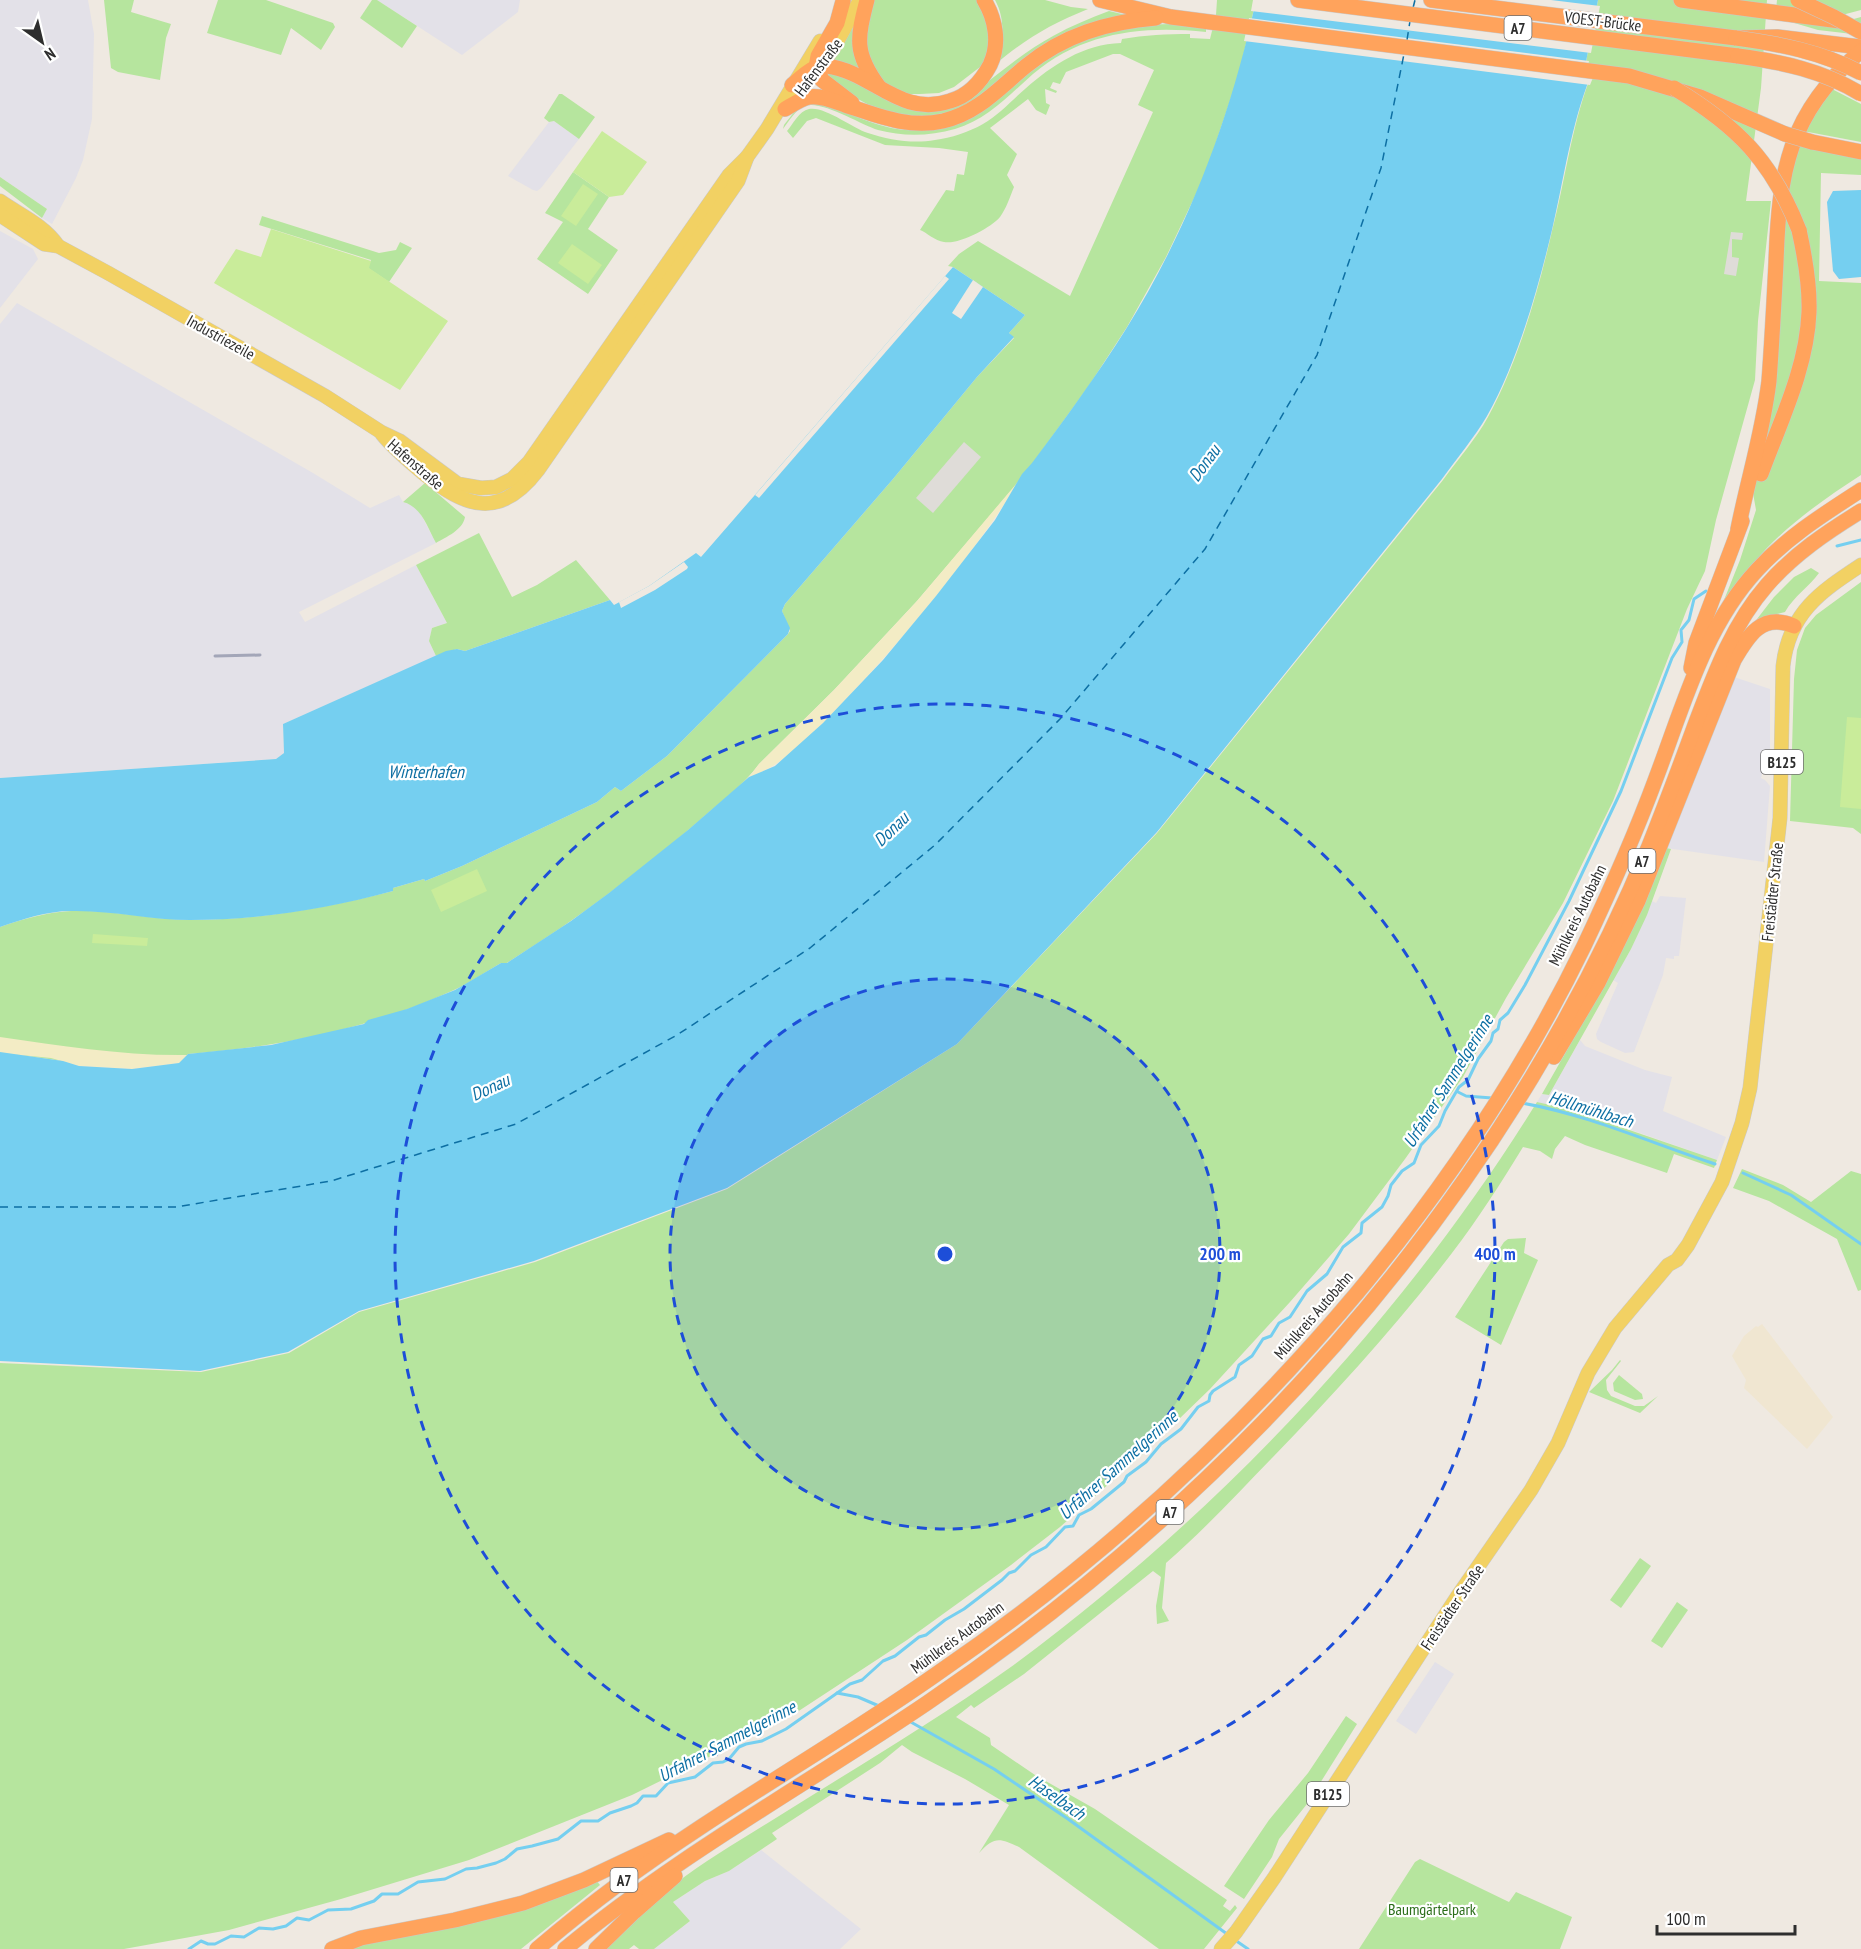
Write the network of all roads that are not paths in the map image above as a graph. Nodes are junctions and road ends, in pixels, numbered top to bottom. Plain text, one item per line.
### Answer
1 (860, 0) edge
2 (867, 0) edge
3 (984, 0) edge
4 (1100, 0) edge
5 (1298, 0) edge
6 (1431, 0) edge
7 (1681, 0) edge
8 (1798, 0) edge
9 (843, 1) edge
10 (1171, 16) junction
11 (1861, 24) edge
12 (1861, 32) edge
13 (1736, 38) junction
14 (1861, 49) edge
15 (818, 68) junction
16 (1861, 73) edge
17 (792, 85) junction
18 (879, 87) junction
19 (1674, 88) junction
20 (1861, 94) edge
21 (785, 109) junction
22 (862, 110) junction
23 (767, 129) junction
24 (1861, 152) edge
25 (0, 201) edge
26 (0, 215) edge
27 (58, 246) junction
28 (381, 432) joint
29 (1861, 490) edge
30 (1861, 511) edge
31 (1738, 529) junction
32 (1861, 565) edge
33 (1794, 626) junction
34 (1685, 701) junction
35 (1527, 1091) junction
36 (716, 1818) junction
37 (715, 1839) junction
38 (1224, 1948) edge
39 (332, 1949) edge
40 (537, 1949) edge
41 (565, 1949) edge
42 (596, 1949) edge

1 - 15 main road, Hafenstraße
2 - 18 highway
3 - 18 highway
4 - 10 highway
5 - 20 highway, VOEST-Brücke / A7, bridge
6 - 13 highway, VOEST-Brücke / A7
7 - 11 highway, bridge
8 - 12 highway, bridge
9 - 15 highway
9 - 17 main road, Hafenstraße
10 - 19 highway
10 - 22 highway
13 - 14 highway, bridge
13 - 16 highway, VOEST-Brücke / A7, bridge
14 - 31 highway
15 - 17 highway
15 - 18 highway
15 - 21 main road, Hafenstraße
15 - 22 highway
17 - 23 main road, Hafenstraße
19 - 24 highway, bridge
19 - 31 highway, bridge
21 - 22 highway
21 - 23 main road, Hafenstraße
23 - 28 main road, Hafenstraße
25 - 27 main road, Industriezeile
26 - 27 main road, Industriezeile
27 - 28 main road, Industriezeile
29 - 34 highway, Mühlkreis Autobahn / A7
30 - 35 highway, A7
31 - 34 highway
32 - 33 main road, Freistädter Straße / B125
33 - 35 highway
33 - 38 main road, Freistädter Straße / B125
34 - 36 highway, Mühlkreis Autobahn / A7
35 - 37 highway, A7
36 - 39 highway
36 - 40 highway, Mühlkreis Autobahn / A7
37 - 41 highway, A7
37 - 42 highway

